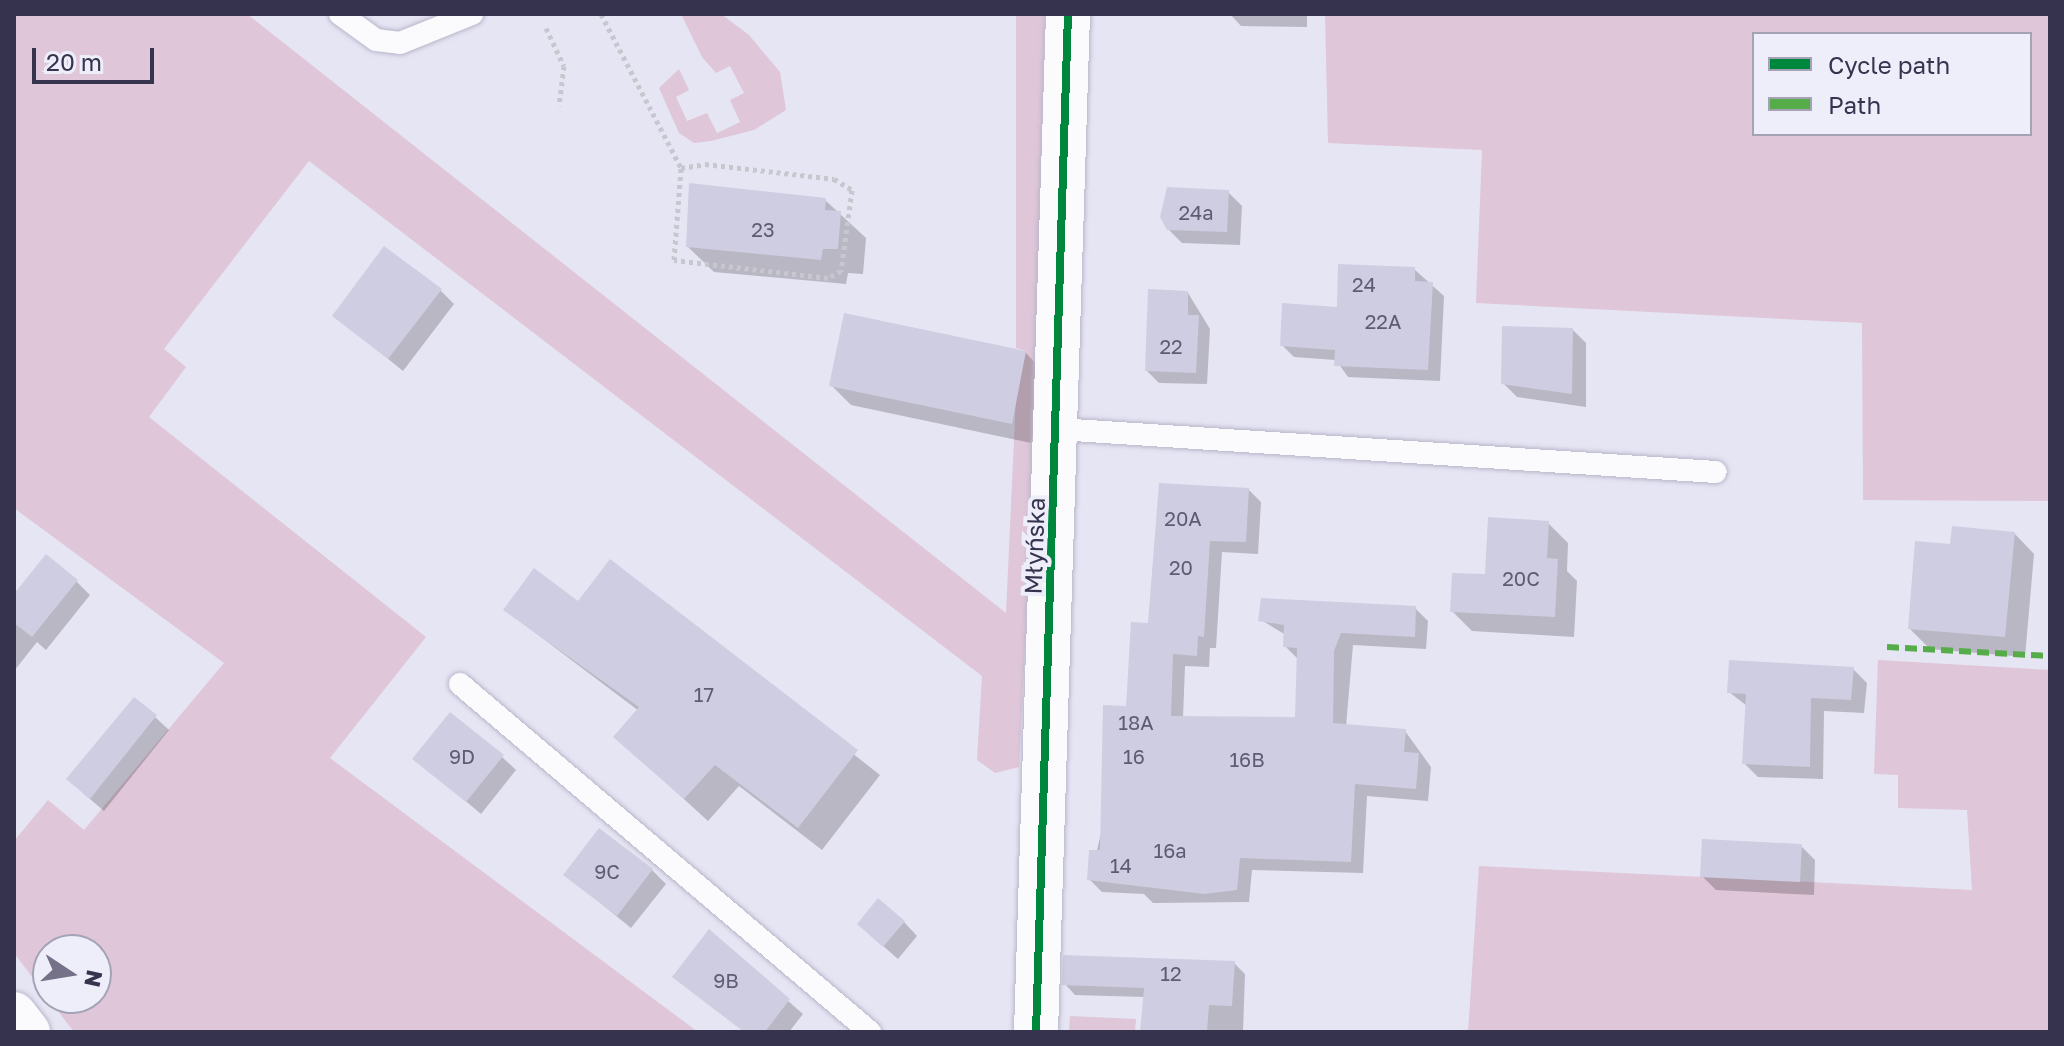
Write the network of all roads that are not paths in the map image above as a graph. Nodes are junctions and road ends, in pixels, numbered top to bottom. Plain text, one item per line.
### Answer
1 (340, 14) edge
2 (472, 14) edge
3 (1068, 14) edge
4 (1058, 429) junction
5 (1716, 472) dead end
6 (460, 684) dead end
7 (14, 1014) edge
8 (28, 1032) edge
9 (870, 1032) edge
10 (1036, 1032) edge

1 - 2 lane
3 - 4 street, Młyńska
4 - 5 lane
4 - 10 street, Młyńska
6 - 9 lane
7 - 8 street

